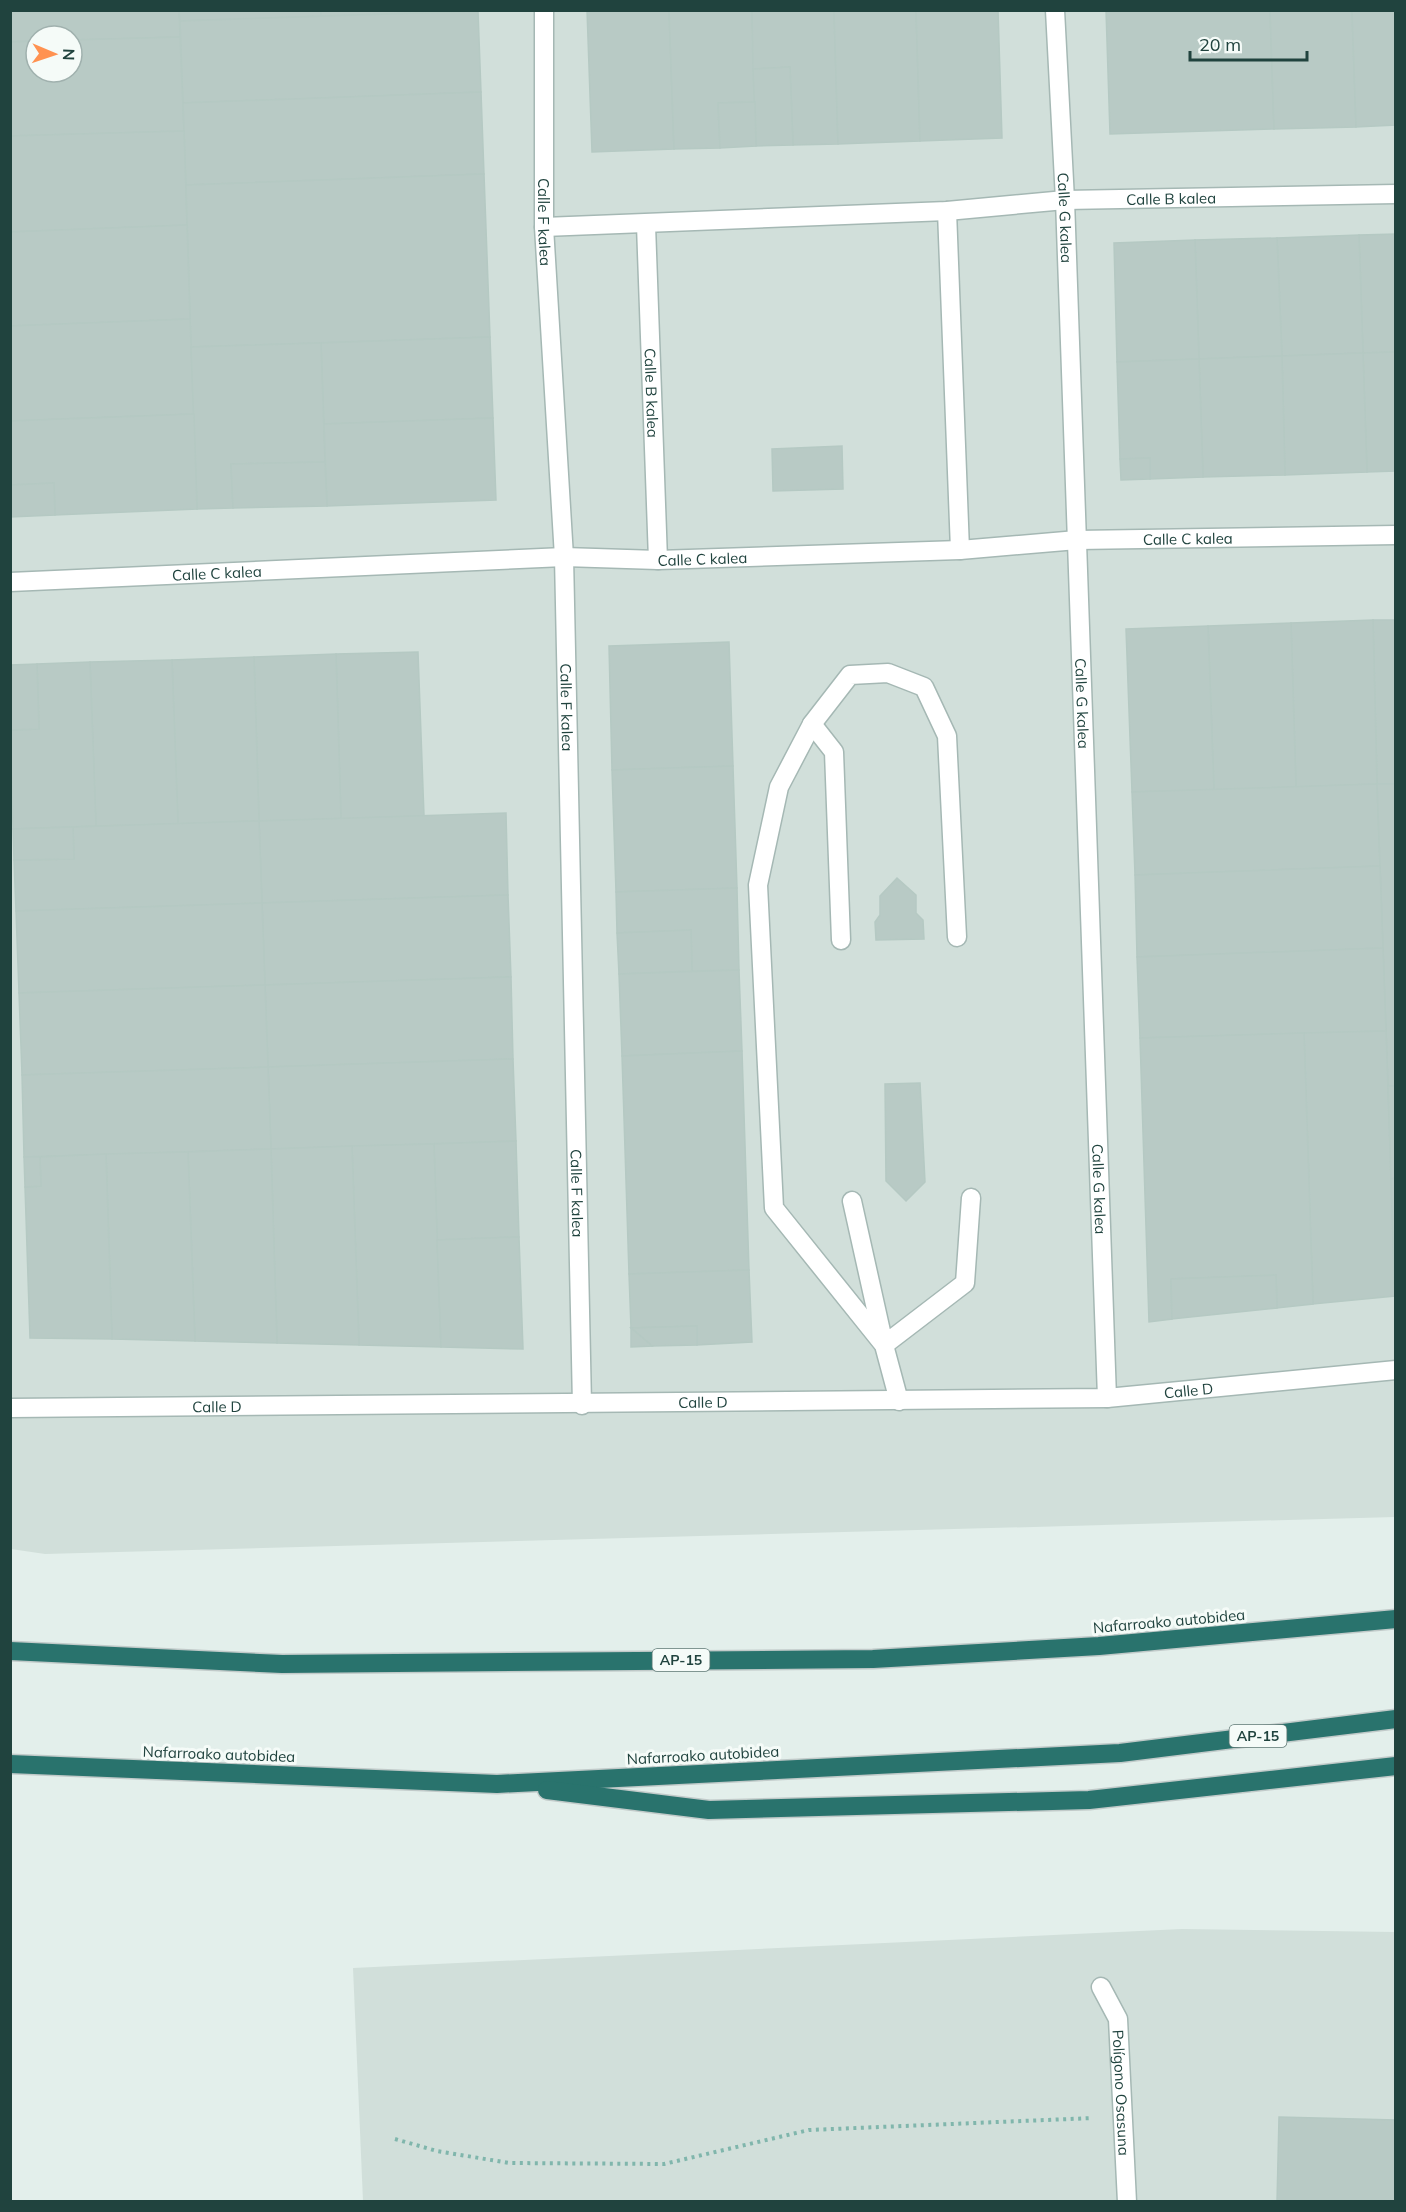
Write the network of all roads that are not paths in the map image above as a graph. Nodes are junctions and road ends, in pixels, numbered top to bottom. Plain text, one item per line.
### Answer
1 (544, 10) edge
2 (1055, 10) edge
3 (1395, 194) edge
4 (1065, 200) junction
5 (947, 211) junction
6 (646, 225) junction
7 (544, 227) junction
8 (1395, 535) edge
9 (1077, 540) junction
10 (960, 550) junction
11 (564, 557) junction
12 (658, 560) junction
13 (10, 582) edge
14 (812, 724) junction
15 (957, 937) dead end
16 (841, 940) dead end
17 (971, 1198) dead end
18 (852, 1201) dead end
19 (884, 1345) junction
20 (1395, 1370) edge
21 (1107, 1398) junction
22 (899, 1401) junction
23 (582, 1405) junction
24 (10, 1408) edge
25 (1395, 1619) edge
26 (10, 1651) edge
27 (1395, 1719) edge
28 (10, 1764) edge
29 (1395, 1766) edge
30 (497, 1784) junction
31 (1101, 1988) dead end
32 (1127, 2202) edge

1 - 7 street, Calle F kalea
2 - 4 street, Calle G kalea
3 - 4 street, Calle B kalea
4 - 5 street, Calle B kalea
4 - 9 street, Calle G kalea
5 - 6 street, Calle B kalea
5 - 10 street
6 - 7 street, Calle B kalea
6 - 12 street, Calle B kalea
7 - 11 street, Calle F kalea
8 - 9 street, Calle C kalea
9 - 10 street, Calle C kalea
9 - 21 street, Calle G kalea
10 - 12 street, Calle C kalea
11 - 12 street, Calle C kalea
11 - 13 street, Calle C kalea
11 - 23 street, Calle F kalea
14 - 15 street
14 - 16 street
14 - 19 street
17 - 19 street
18 - 19 street
19 - 22 street
20 - 21 street, Calle D
21 - 22 street, Calle D
22 - 23 street, Calle D
23 - 24 street, Calle D
25 - 26 highway, Nafarroako autobidea / AP-15
27 - 30 highway, Nafarroako autobidea / AP-15
28 - 30 highway, Nafarroako autobidea / AP-15
29 - 30 highway
31 - 32 street, Polígono Osasuna

